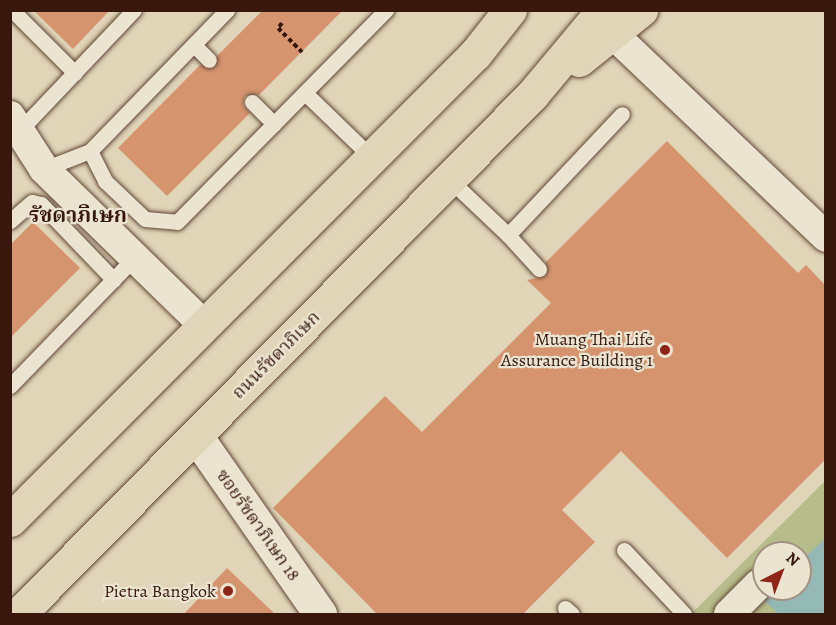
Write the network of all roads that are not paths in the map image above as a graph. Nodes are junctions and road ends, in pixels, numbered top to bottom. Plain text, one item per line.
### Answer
1 (12, 10) edge
2 (134, 10) edge
3 (227, 10) edge
4 (386, 10) edge
5 (510, 10) edge
6 (531, 10) edge
7 (642, 10) edge
8 (608, 22) edge
9 (194, 45) junction
10 (476, 53) junction
11 (209, 60) dead end
12 (75, 73) junction
13 (305, 93) junction
14 (252, 102) dead end
15 (622, 114) dead end
16 (15, 123) edge
17 (274, 124) junction
18 (90, 151) junction
19 (372, 158) junction
20 (44, 169) junction
21 (449, 179) junction
22 (10, 221) edge
23 (508, 235) junction
24 (825, 237) edge
25 (135, 258) junction
26 (539, 269) dead end
27 (114, 280) junction
28 (205, 326) junction
29 (10, 386) edge
30 (196, 436) junction
31 (10, 520) edge
32 (624, 550) dead end
33 (752, 591) edge
34 (19, 615) edge
35 (320, 615) edge
36 (684, 615) edge
37 (729, 615) edge

1 - 12 lane
2 - 12 lane
3 - 9 lane
4 - 13 lane
5 - 10 main road
6 - 10 main road
7 - 8 main road, ถนนรัชดาภิเษก
8 - 21 main road, ถนนรัชดาภิเษก
8 - 24 street
9 - 11 lane
9 - 18 lane
10 - 19 main road
12 - 16 lane
13 - 17 lane
13 - 19 lane
14 - 17 lane
15 - 23 lane
16 - 20 street
17 - 18 lane
18 - 20 lane
19 - 28 main road
20 - 25 street
21 - 23 lane
21 - 30 main road, ถนนรัชดาภิเษก
22 - 27 lane
23 - 26 lane
25 - 27 lane
25 - 28 street
27 - 29 lane
28 - 31 main road
30 - 34 main road, ถนนรัชดาภิเษก
30 - 35 street, ซอยรัชดาภิเษก 18
32 - 36 lane
33 - 37 street

